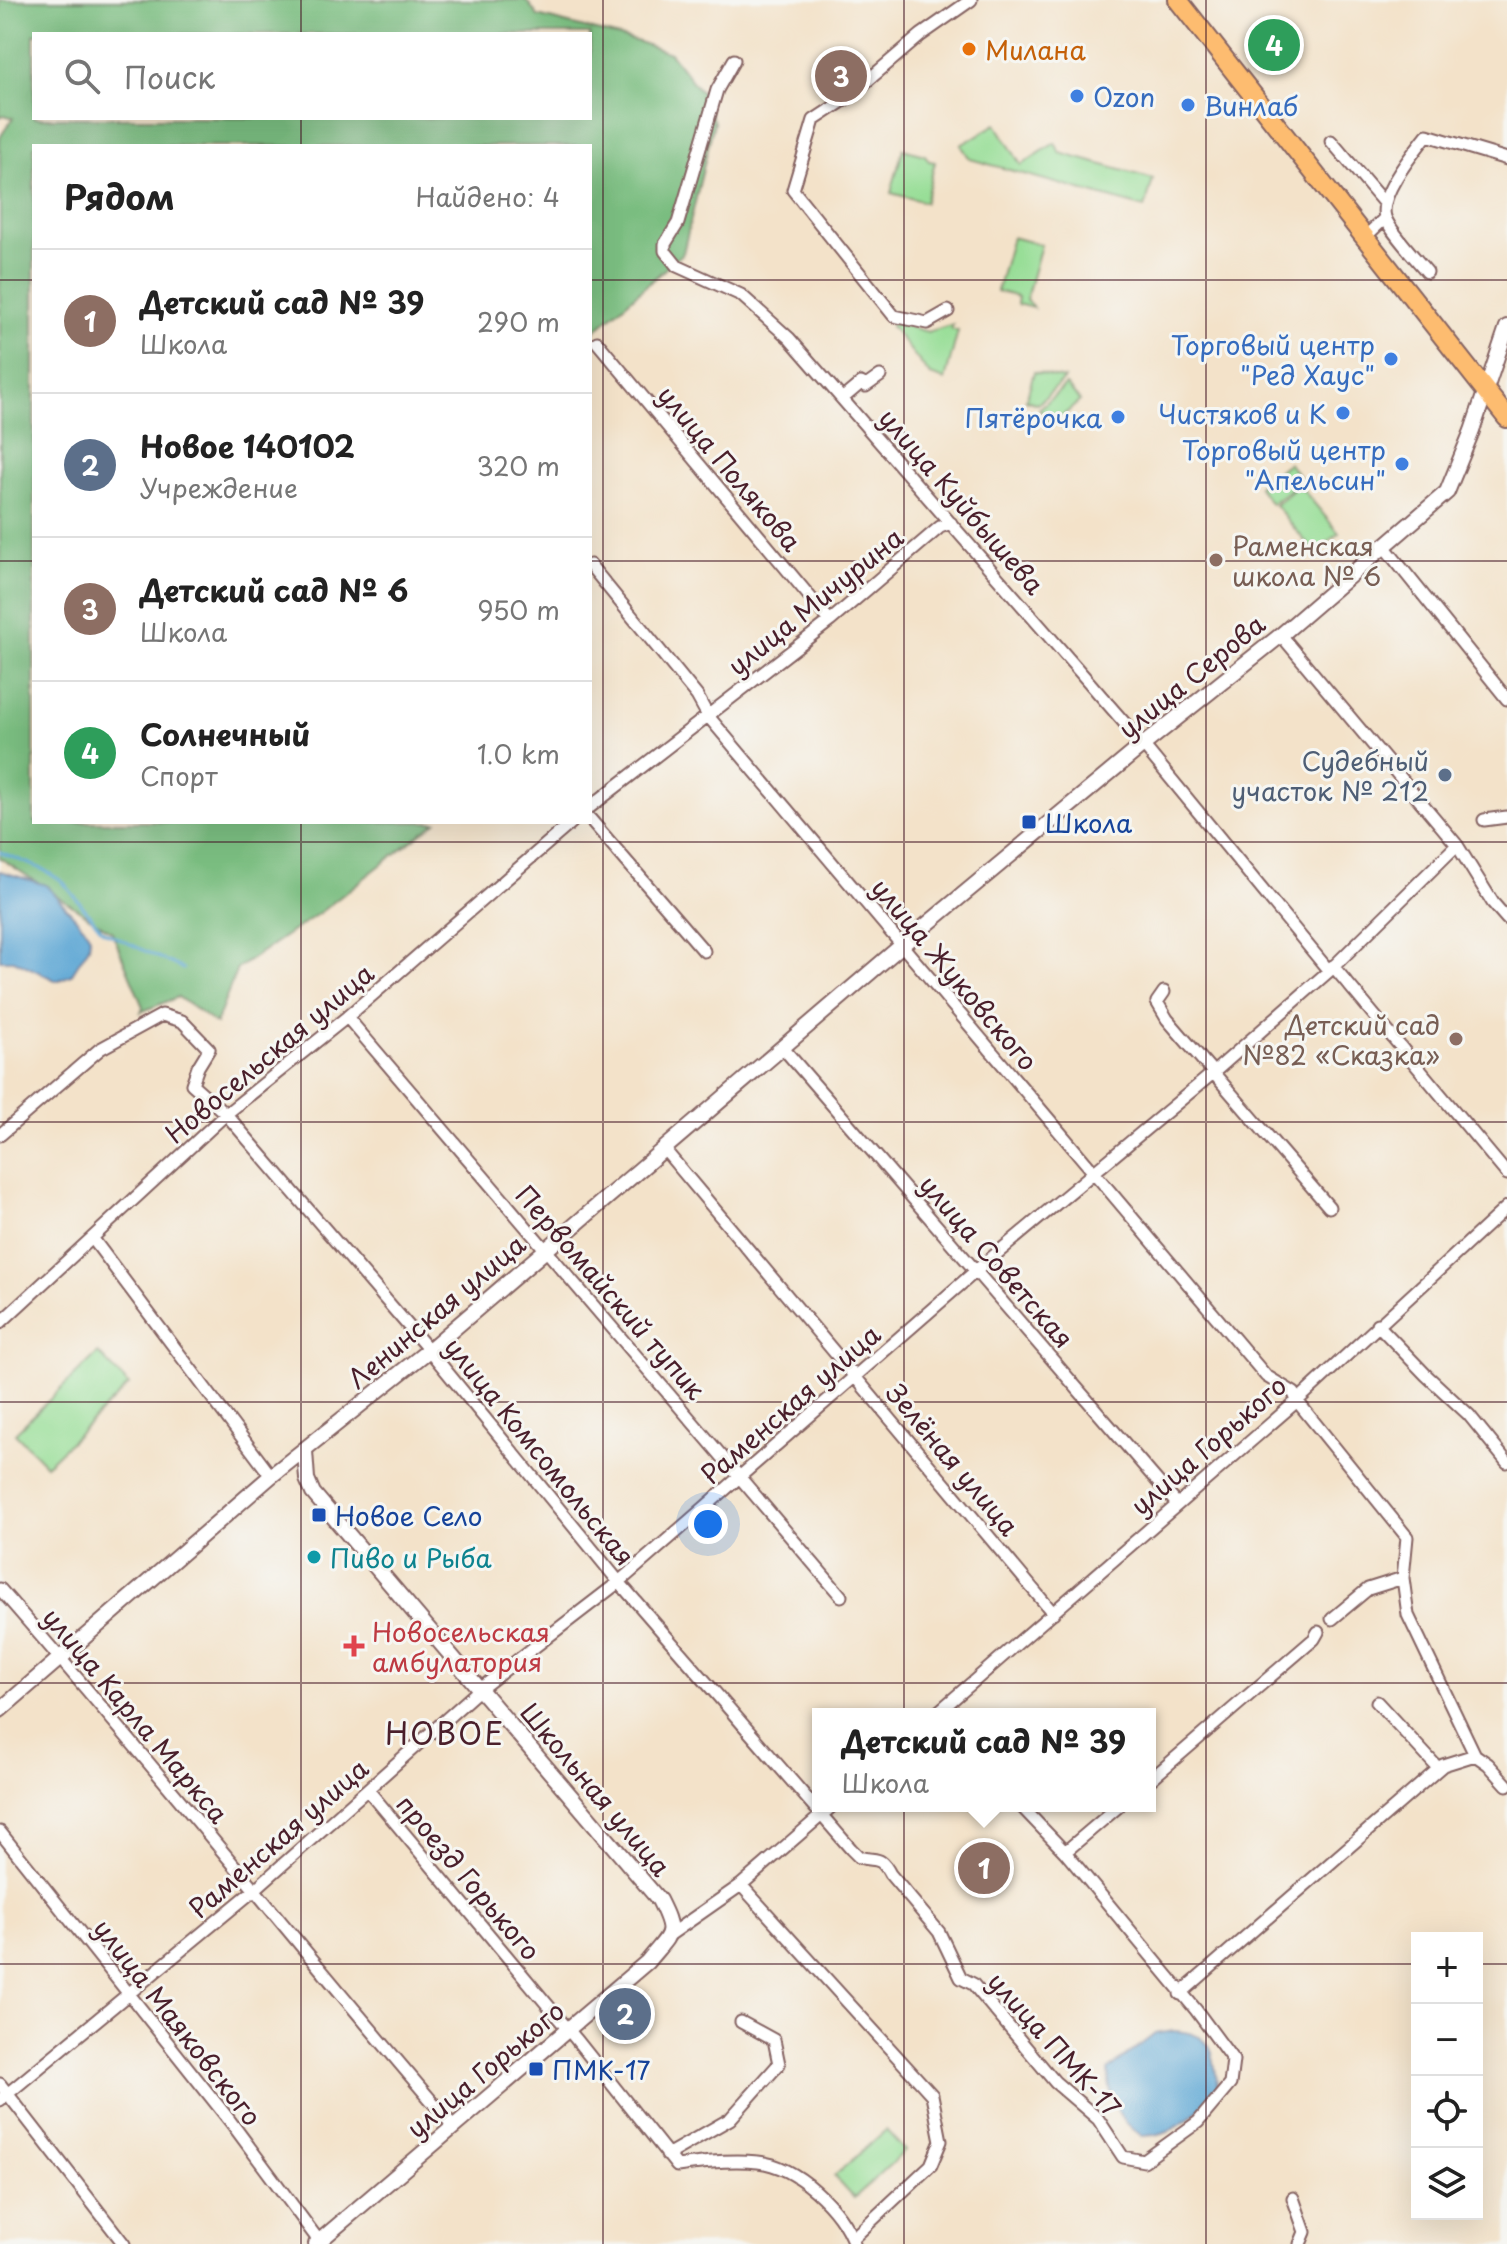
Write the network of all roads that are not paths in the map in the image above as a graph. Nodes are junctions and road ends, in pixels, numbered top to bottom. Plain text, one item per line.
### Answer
1 (971, 0) edge
2 (1178, 0) edge
3 (734, 60) dead end
4 (1331, 141) dead end
5 (1507, 159) edge
6 (1384, 203) junction
7 (1385, 218) junction
8 (1364, 238) junction
9 (1427, 272) dead end
10 (948, 311) dead end
11 (1507, 327) edge
12 (597, 342) dead end
13 (1505, 343) edge
14 (880, 376) dead end
15 (1485, 392) junction
16 (842, 399) junction
17 (1507, 418) edge
18 (951, 523) junction
19 (1383, 545) junction
20 (592, 567) edge
21 (830, 621) junction
22 (1281, 635) junction
23 (1507, 699) edge
24 (708, 716) junction
25 (1143, 745) junction
26 (592, 805) edge
27 (1507, 817) edge
28 (1484, 820) dead end
29 (592, 821) edge
30 (570, 824) edge
31 (1457, 845) junction
32 (1507, 919) edge
33 (901, 946) junction
34 (704, 951) dead end
35 (1331, 968) junction
36 (1164, 992) dead end
37 (347, 1017) junction
38 (783, 1048) junction
39 (1213, 1073) junction
40 (226, 1114) junction
41 (0, 1135) edge
42 (664, 1149) junction
43 (1094, 1172) junction
44 (1507, 1174) edge
45 (1329, 1207) dead end
46 (1507, 1207) edge
47 (93, 1239) junction
48 (546, 1249) junction
49 (977, 1270) junction
50 (0, 1323) edge
51 (1377, 1324) junction
52 (429, 1350) junction
53 (856, 1377) junction
54 (1297, 1401) junction
55 (305, 1451) junction
56 (1507, 1462) edge
57 (271, 1476) junction
58 (740, 1476) junction
59 (1177, 1504) junction
60 (1403, 1578) junction
61 (619, 1582) junction
62 (0, 1589) edge
63 (841, 1596) dead end
64 (1053, 1613) junction
65 (1332, 1619) dead end
66 (1318, 1632) dead end
67 (60, 1657) junction
68 (480, 1689) junction
69 (1377, 1702) dead end
70 (943, 1708) edge
71 (0, 1710) edge
72 (1475, 1755) junction
73 (1438, 1768) junction
74 (1156, 1775) edge
75 (1507, 1785) edge
76 (368, 1790) junction
77 (812, 1794) edge
78 (825, 1812) edge
79 (828, 1812) edge
80 (1027, 1812) edge
81 (1112, 1812) edge
82 (0, 1832) edge
83 (1065, 1852) junction
84 (741, 1885) junction
85 (253, 1891) junction
86 (668, 1936) junction
87 (1180, 1994) junction
88 (128, 1995) junction
89 (741, 2022) dead end
90 (568, 2030) junction
91 (3, 2093) edge
92 (454, 2127) junction
93 (667, 2155) junction
94 (1293, 2198) dead end
95 (853, 2241) edge
96 (318, 2242) edge
97 (124, 2244) edge
98 (1300, 2244) edge

1 - 10 street
2 - 8 main road
3 - 16 street, улица Куйбышева
4 - 6 street
5 - 6 street
6 - 7 street
7 - 8 street
7 - 9 street
8 - 15 main road
11 - 13 street, улица Серова
12 - 21 street, улица Полякова
13 - 15 street, улица Серова
14 - 16 street
15 - 17 main road
15 - 19 street, улица Серова
16 - 18 street, улица Куйбышева
18 - 21 street, улица Мичурина
18 - 25 street, улица Куйбышева
19 - 22 street, улица Серова
19 - 23 street
20 - 24 street, улица Жуковского
21 - 24 street, улица Мичурина
22 - 25 street, улица Серова
22 - 31 street
24 - 26 street
24 - 33 street, улица Жуковского
25 - 33 street, улица Серова
25 - 35 street, улица Куйбышева
27 - 28 street
29 - 34 street
30 - 37 street, Новосельская улица
31 - 32 street
31 - 35 street, Раменская улица
33 - 38 street, Ленинская улица
33 - 43 street, улица Жуковского
35 - 39 street, Раменская улица
35 - 44 street
36 - 39 street
37 - 40 street, Новосельская улица
37 - 48 street, Первомайский тупик
38 - 42 street, Ленинская улица
38 - 49 street, улица Советская
39 - 43 street, Раменская улица
39 - 45 street
40 - 41 street, улица Комсомольская
40 - 47 street, Новосельская улица
40 - 52 street, улица Комсомольская
42 - 48 street, Ленинская улица
42 - 53 street, Зелёная улица
43 - 49 street, Раменская улица
43 - 54 street, улица Жуковского
46 - 51 street, улица Горького
47 - 50 street, Новосельская улица
47 - 57 street
48 - 52 street, Ленинская улица
48 - 58 street, Первомайский тупик
49 - 53 street, Раменская улица
49 - 59 street, улица Советская
51 - 54 street, улица Горького
51 - 56 street
52 - 55 street, Ленинская улица
52 - 61 street, улица Комсомольская
53 - 58 street, Раменская улица
53 - 64 street, Зелёная улица
54 - 59 street, улица Горького
54 - 60 street, улица Жуковского
55 - 57 street, Ленинская улица
55 - 68 street, Школьная улица
57 - 67 street, Ленинская улица
58 - 61 street, Раменская улица
58 - 63 street, Первомайский тупик
59 - 64 street, улица Горького
60 - 65 street
60 - 72 street, улица Жуковского
61 - 68 street, Раменская улица
61 - 77 street, улица Комсомольская
62 - 67 street, улица Карла Маркса
64 - 70 street, улица Горького
66 - 74 street
67 - 71 street, Ленинская улица
67 - 85 street, улица Карла Маркса
68 - 76 street, Раменская улица
68 - 86 street, Школьная улица
69 - 73 street
72 - 73 street
72 - 75 street
73 - 87 street
76 - 85 street, Раменская улица
76 - 90 street, проезд Горького
78 - 84 street, улица Горького
79 - 87 street, улица ПМК-17
80 - 83 street, улица ПМК-17
81 - 83 street
82 - 88 street, улица Маяковского
83 - 87 street, улица ПМК-17
84 - 86 street, улица Горького
84 - 95 street
85 - 88 street, Раменская улица
85 - 92 street, улица Карла Маркса
86 - 90 street, улица Горького
88 - 91 street, Раменская улица
88 - 96 street, улица Маяковского
89 - 93 street
90 - 92 street, улица Горького
90 - 93 street, проезд Горького
91 - 97 street
92 - 96 street, улица Горького
93 - 95 street
94 - 98 street

